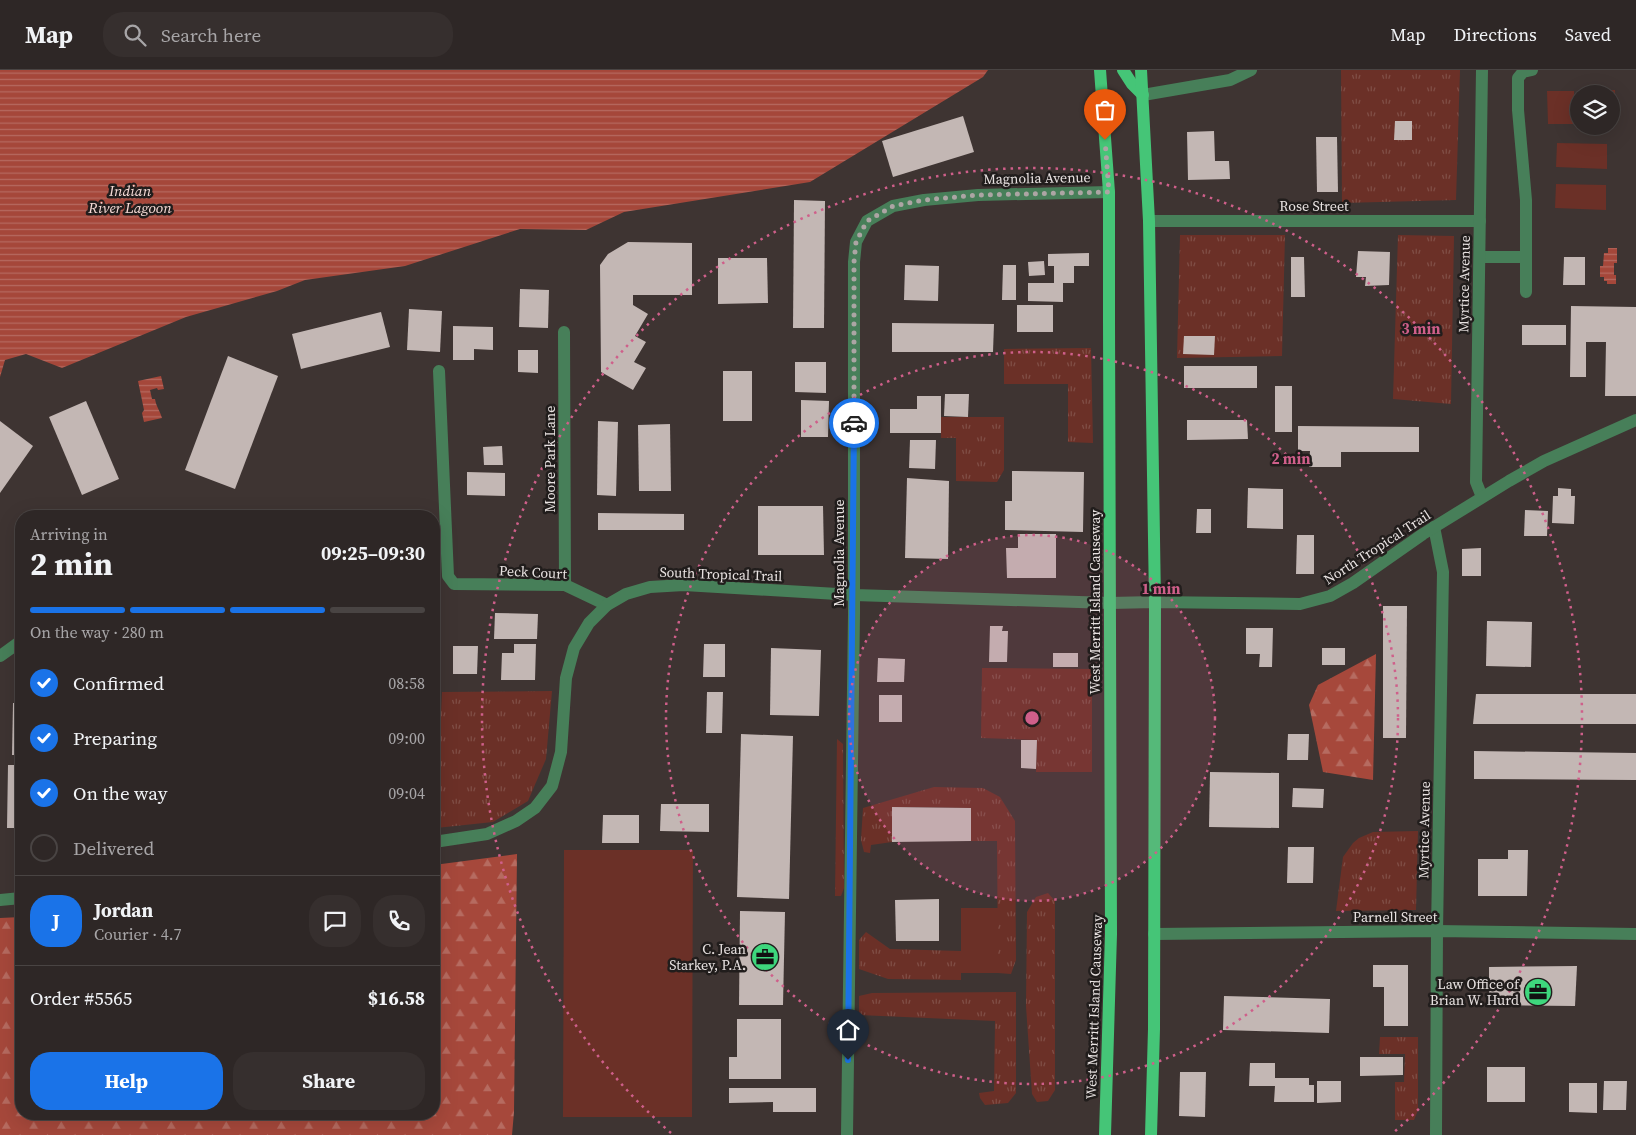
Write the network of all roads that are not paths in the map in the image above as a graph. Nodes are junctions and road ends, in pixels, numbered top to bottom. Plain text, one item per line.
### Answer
1 (1100, 70) edge
2 (1123, 70) edge
3 (1141, 70) edge
4 (1251, 70) edge
5 (1482, 70) edge
6 (1532, 70) edge
7 (1228, 75) edge
8 (1143, 95) junction
9 (1109, 192) junction
10 (1149, 221) junction
11 (1480, 221) junction
12 (1480, 257) junction
13 (1526, 257) junction
14 (1526, 292) dead end
15 (564, 332) dead end
16 (439, 372) dead end
17 (1636, 420) edge
18 (1482, 497) junction
19 (1434, 527) junction
20 (565, 586) junction
21 (854, 595) junction
22 (1155, 602) junction
23 (1110, 603) junction
24 (607, 605) junction
25 (15, 645) edge
26 (0, 656) edge
27 (440, 841) edge
28 (15, 899) edge
29 (0, 900) edge
30 (1437, 931) junction
31 (1154, 934) junction
32 (1636, 934) edge
33 (847, 1135) edge
34 (1105, 1135) edge
35 (1151, 1135) edge
36 (1436, 1135) edge

1 - 9 main road, West Merritt Island Causeway
2 - 8 main road
3 - 8 main road
4 - 7 street
5 - 11 street, Myrtice Avenue
6 - 13 street
7 - 8 street
8 - 10 main road
9 - 21 street, Magnolia Avenue
9 - 23 main road, West Merritt Island Causeway
10 - 11 street, Rose Street
10 - 22 main road
11 - 12 street, Myrtice Avenue
12 - 13 street
12 - 18 street, Myrtice Avenue
13 - 14 street
15 - 20 street, Moore Park Lane
16 - 20 street, Peck Court
17 - 18 street, North Tropical Trail
18 - 19 street, North Tropical Trail
19 - 22 street, North Tropical Trail
19 - 30 street, Myrtice Avenue
20 - 24 street, Peck Court
21 - 23 street, South Tropical Trail
21 - 24 street, South Tropical Trail
21 - 33 street, Magnolia Avenue
22 - 23 street, North Tropical Trail
22 - 31 main road
23 - 34 main road, West Merritt Island Causeway
24 - 27 street, South Tropical Trail
25 - 26 street
28 - 29 street
30 - 31 street, Parnell Street
30 - 32 street, Parnell Street
30 - 36 street, Myrtice Avenue
31 - 35 main road

